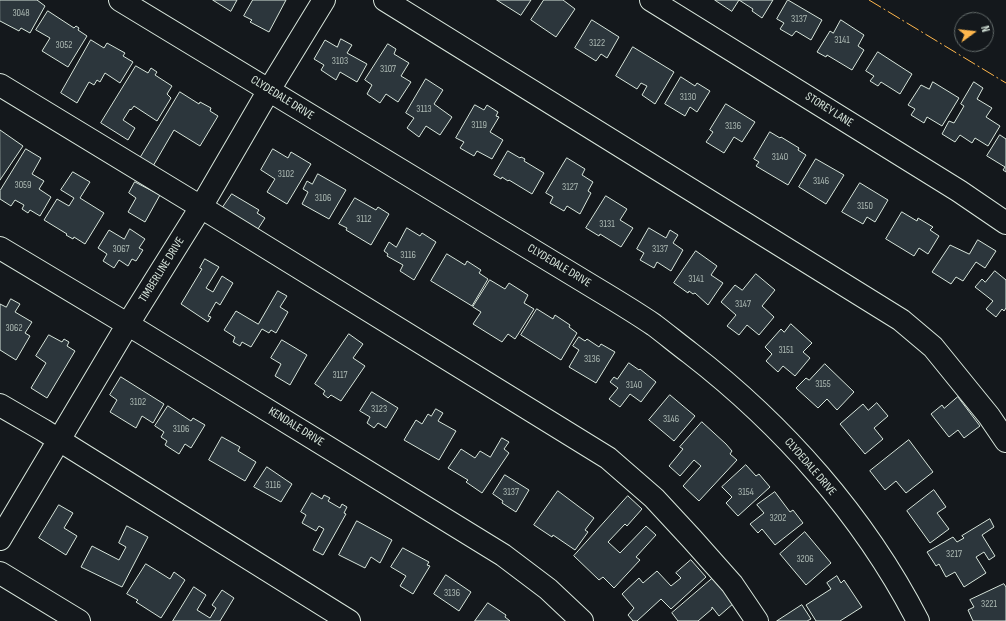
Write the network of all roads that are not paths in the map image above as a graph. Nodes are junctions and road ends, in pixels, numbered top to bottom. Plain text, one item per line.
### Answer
1 (120, 0) edge
2 (324, 0) edge
3 (385, 0) edge
4 (651, 0) edge
5 (0, 85) edge
6 (269, 90) junction
7 (201, 207) junction
8 (1006, 222) edge
9 (0, 248) edge
10 (128, 324) junction
11 (0, 405) edge
12 (60, 440) junction
13 (1006, 441) edge
14 (0, 539) edge
15 (0, 573) edge
16 (79, 621) edge
17 (349, 621) edge
18 (582, 621) edge
19 (757, 621) edge
20 (918, 621) edge

1 - 6 street, CLYDEDALE DRIVE
2 - 6 street, TIMBERLINE DRIVE
3 - 13 street
4 - 8 street, STOREY LANE
5 - 7 street
6 - 7 street, TIMBERLINE DRIVE
6 - 20 street, CLYDEDALE DRIVE
7 - 10 street, TIMBERLINE DRIVE
7 - 19 street
9 - 10 street, KENDALE DRIVE
10 - 12 street, TIMBERLINE DRIVE
10 - 18 street, KENDALE DRIVE
11 - 12 street
12 - 14 street, TIMBERLINE DRIVE
12 - 17 street
15 - 16 street

